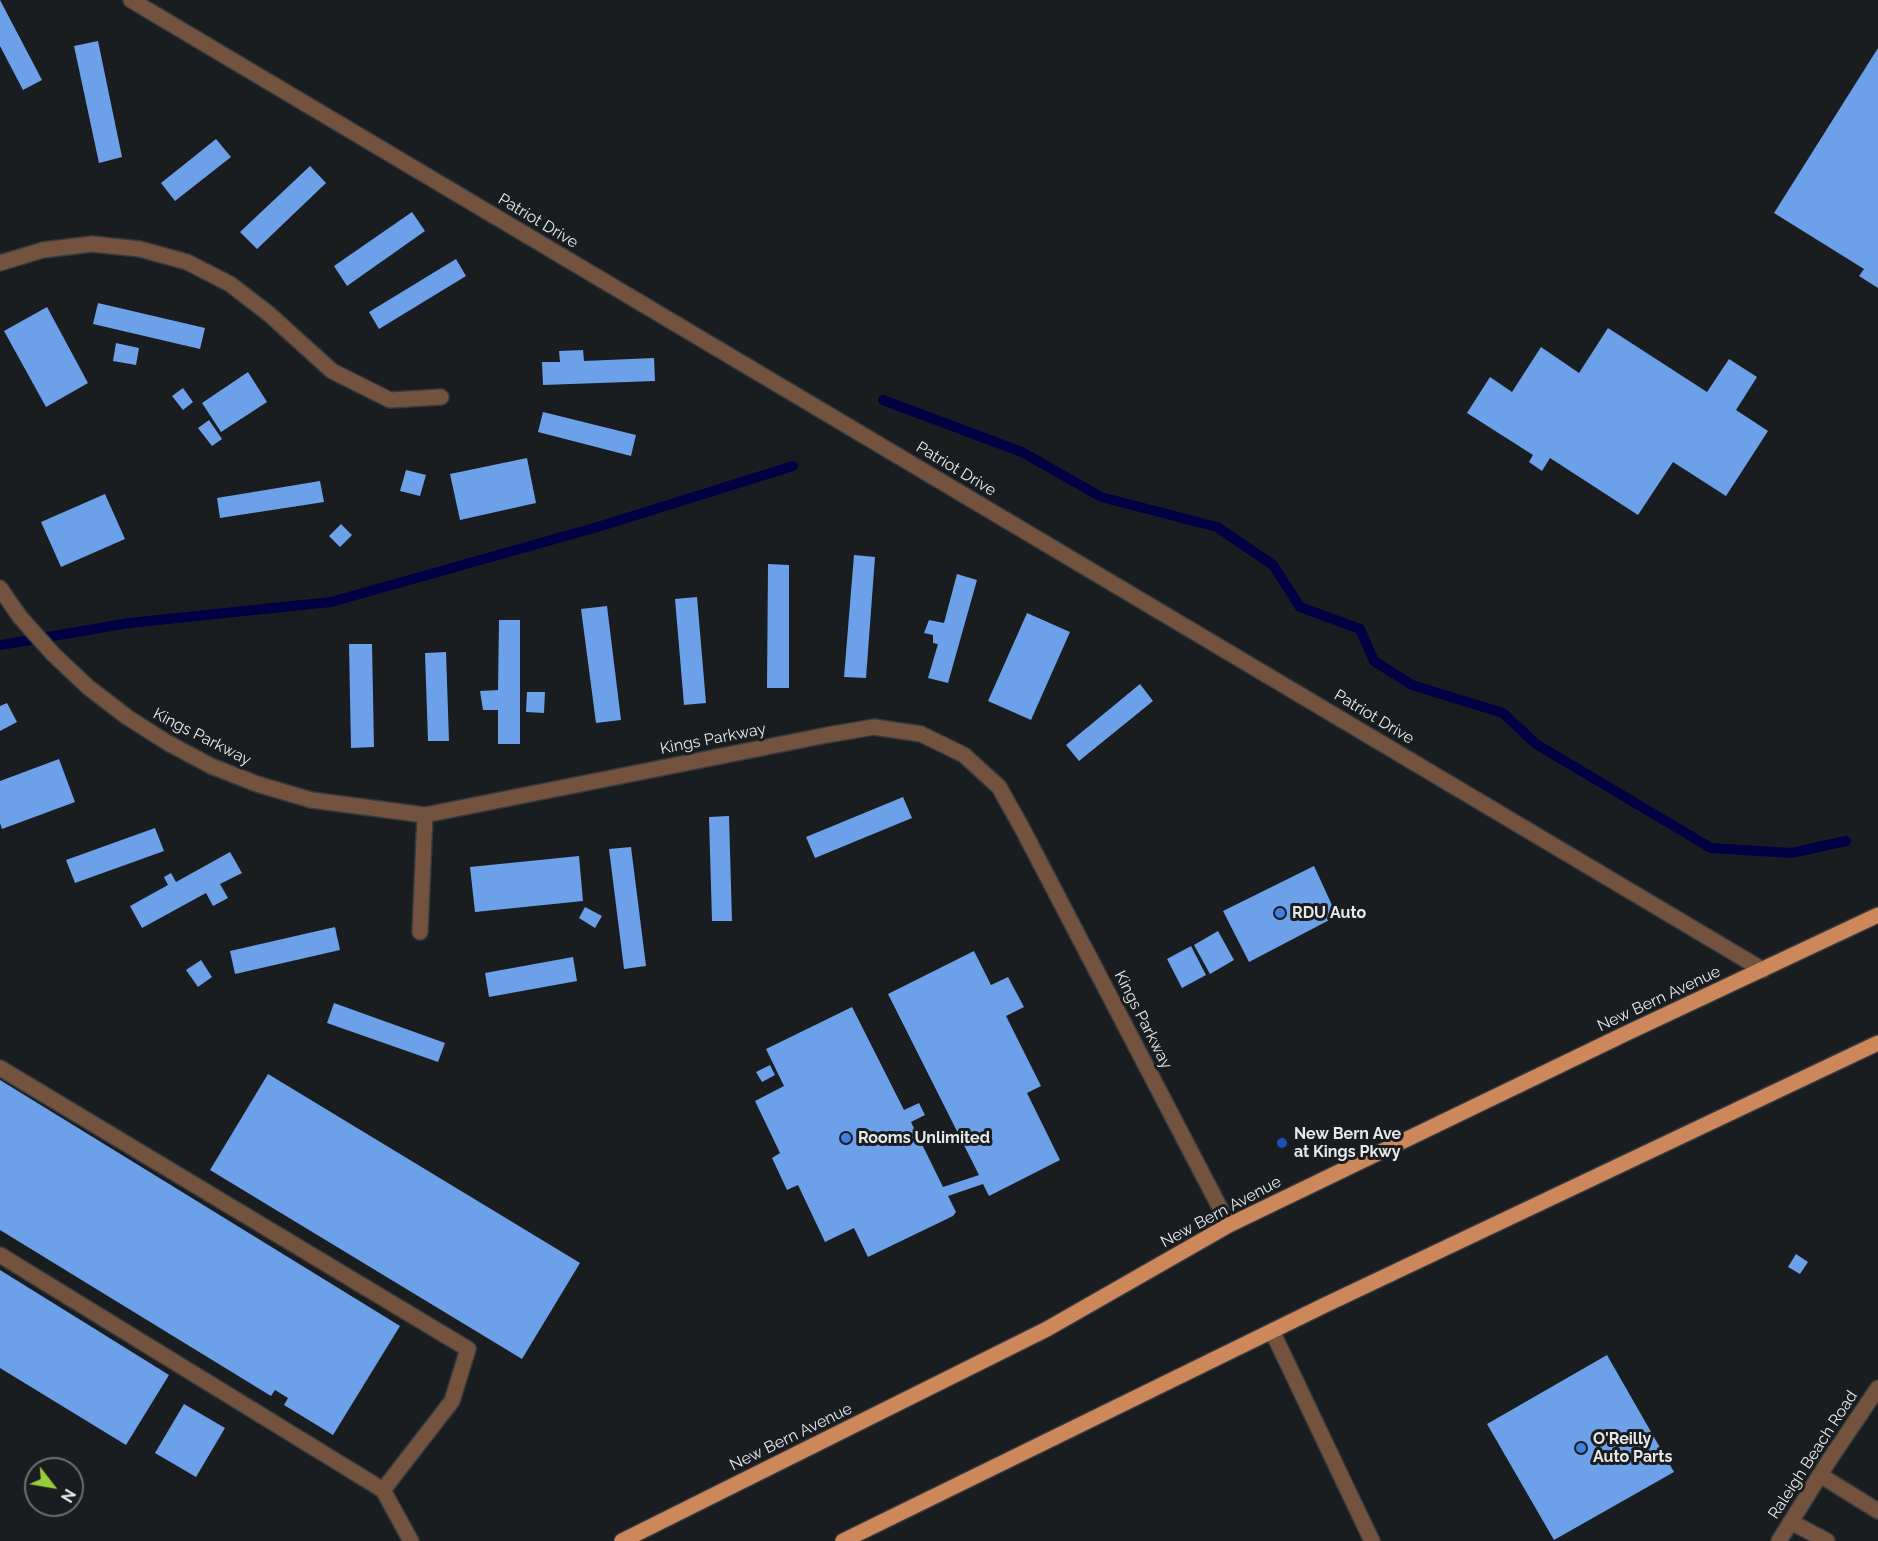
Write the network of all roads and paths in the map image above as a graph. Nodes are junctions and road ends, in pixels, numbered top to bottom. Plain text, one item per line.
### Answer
1 (131, 0) edge
2 (0, 263) edge
3 (441, 397) dead end
4 (0, 588) edge
5 (425, 815) junction
6 (1878, 915) edge
7 (420, 932) dead end
8 (1763, 970) junction
9 (1878, 1043) edge
10 (0, 1068) edge
11 (1230, 1225) junction
12 (0, 1255) edge
13 (1272, 1331) junction
14 (1878, 1388) edge
15 (1820, 1475) junction
16 (384, 1490) junction
17 (1878, 1511) edge
18 (1791, 1522) junction
19 (411, 1541) edge
20 (622, 1541) edge
21 (843, 1541) edge
22 (1372, 1541) edge
23 (1779, 1541) edge
24 (1827, 1541) edge

1 - 8 street, Patriot Drive
2 - 3 street
4 - 5 street, Kings Parkway
5 - 7 street
5 - 11 street, Kings Parkway
6 - 8 main road, New Bern Avenue
8 - 11 main road, New Bern Avenue
9 - 13 main road
10 - 16 street
11 - 20 main road, New Bern Avenue
12 - 16 street
13 - 21 main road
13 - 22 street
14 - 15 street, Raleigh Beach Road
15 - 17 street
15 - 18 street, Raleigh Beach Road
16 - 19 street
18 - 23 street, Raleigh Beach Road
18 - 24 street

